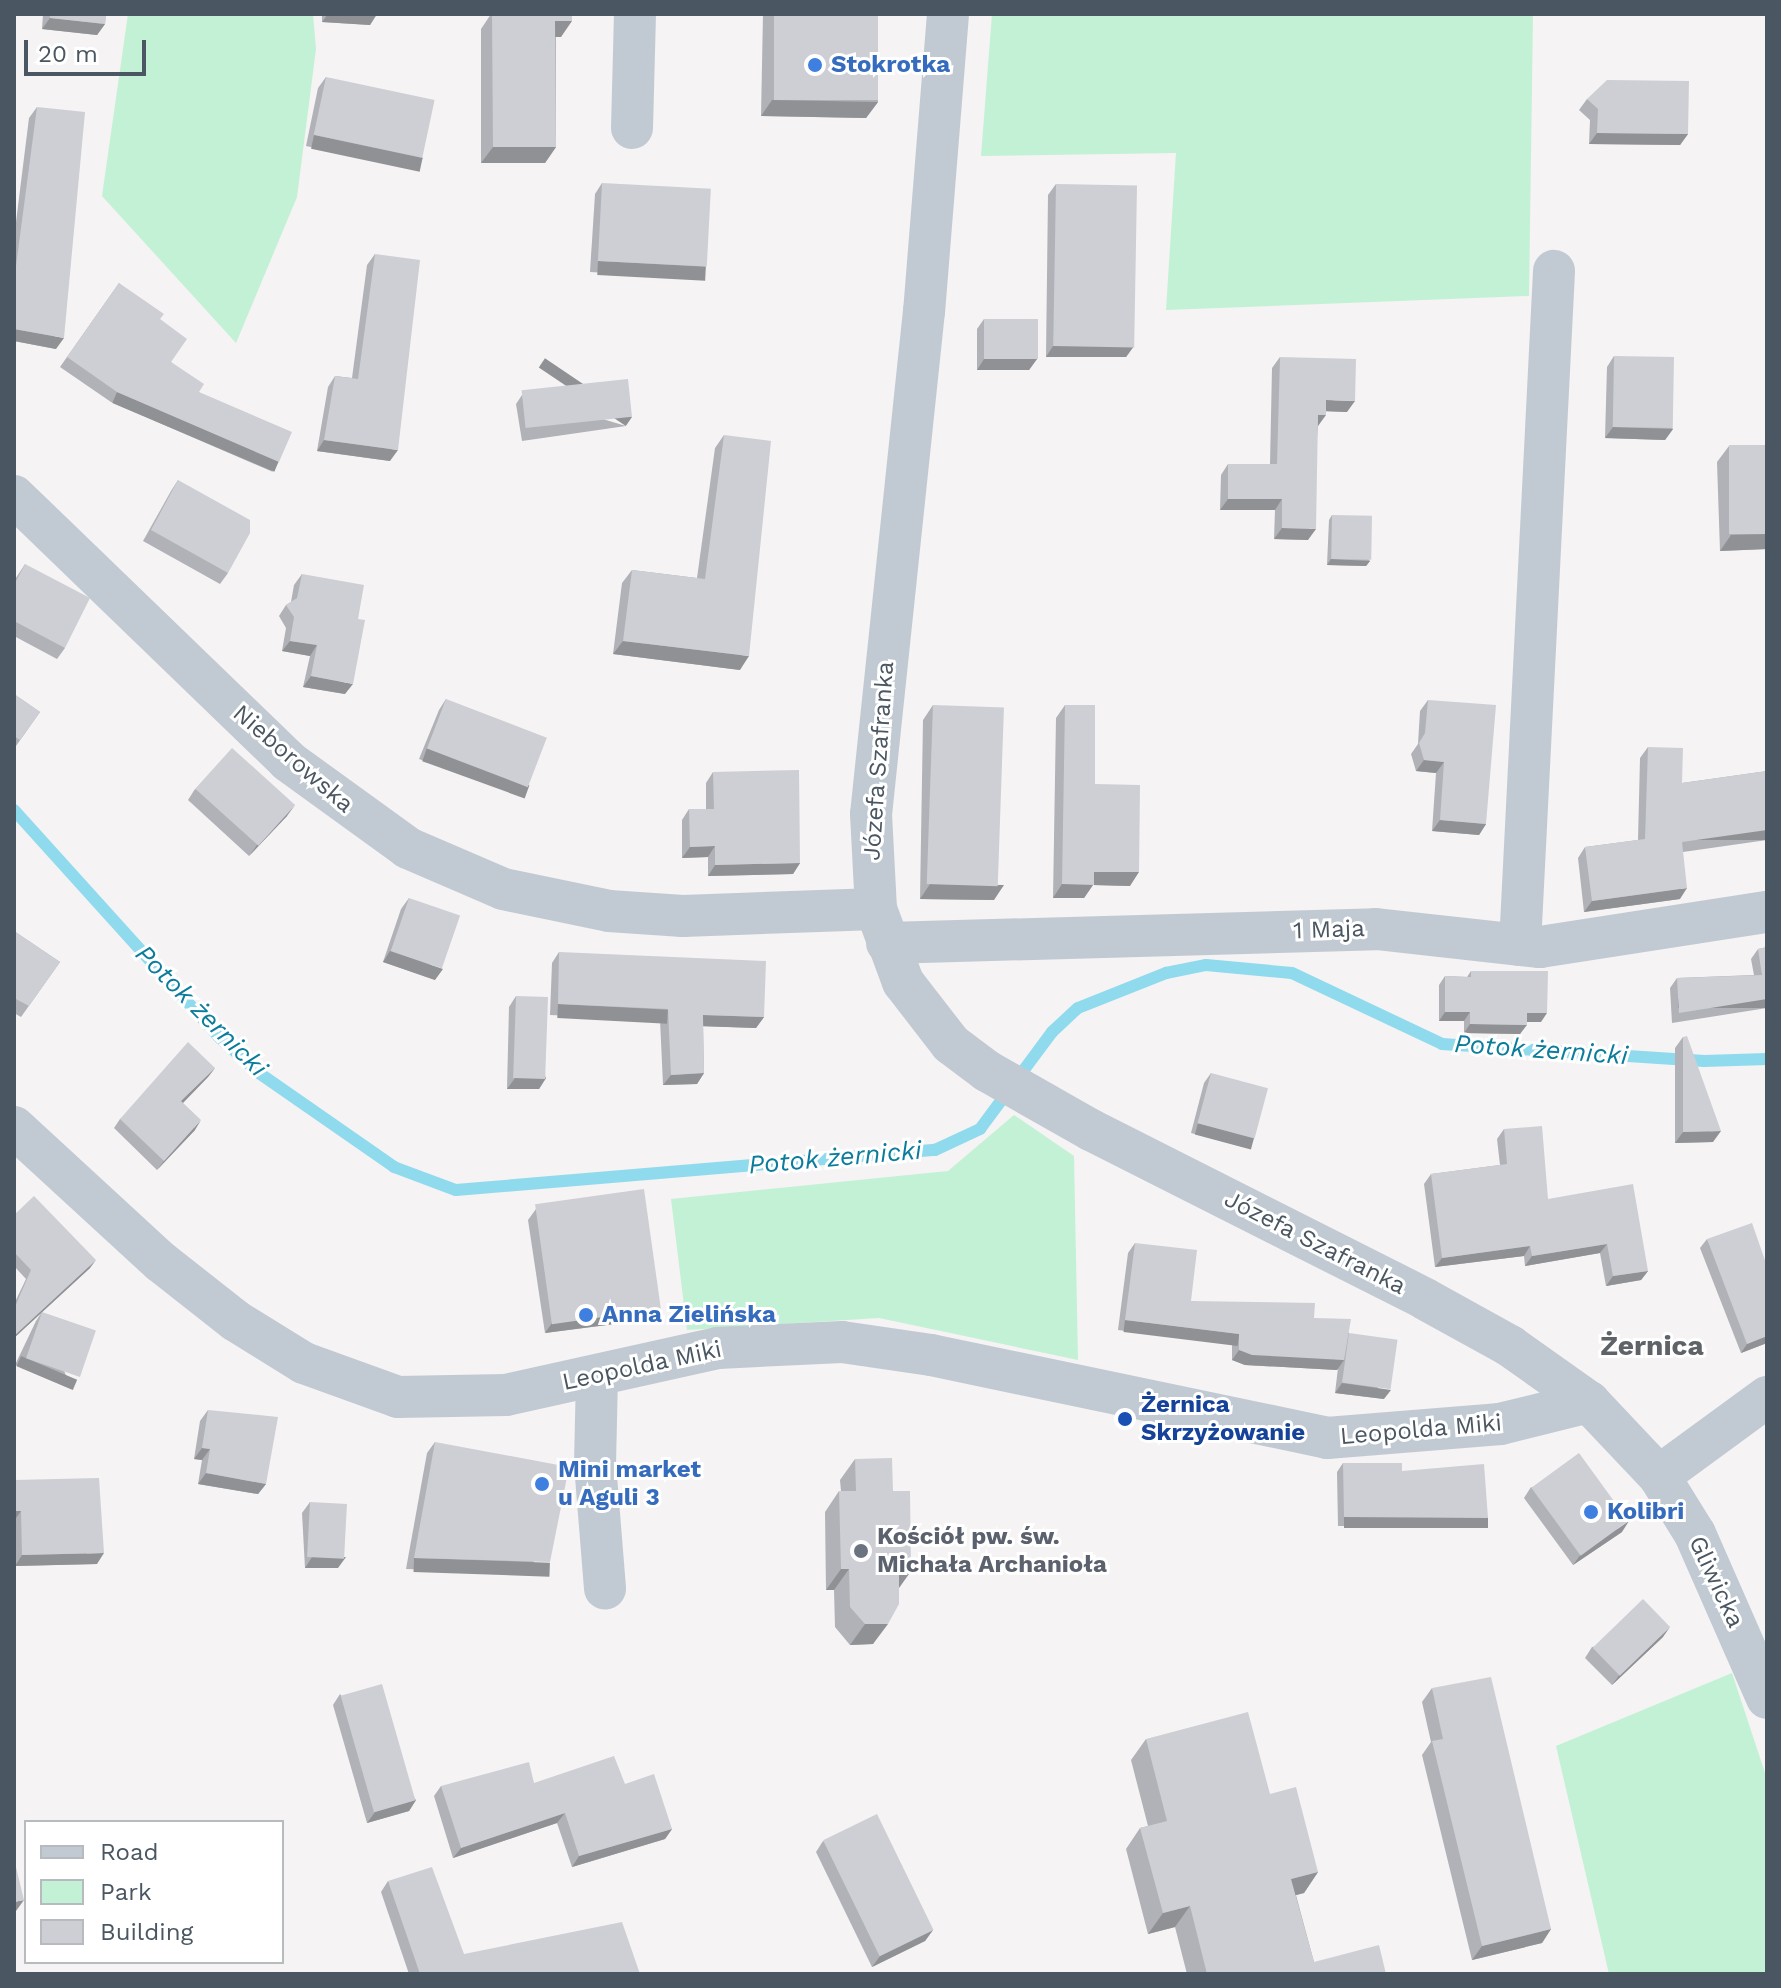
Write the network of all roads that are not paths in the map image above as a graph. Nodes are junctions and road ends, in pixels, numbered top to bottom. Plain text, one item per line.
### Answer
1 (635, 14) edge
2 (948, 14) edge
3 (632, 128) dead end
4 (1554, 271) dead end
5 (14, 496) edge
6 (1767, 912) edge
7 (882, 926) junction
8 (1520, 945) junction
9 (14, 1127) edge
10 (597, 1376) junction
11 (1767, 1397) edge
12 (1589, 1402) junction
13 (1659, 1476) junction
14 (605, 1589) dead end
15 (1767, 1698) edge

1 - 3 street
2 - 7 street, Józefa Szafranka
4 - 8 street
5 - 7 street, Nieborowska
6 - 8 street, 1 Maja
7 - 8 street, 1 Maja
7 - 12 street, Józefa Szafranka
9 - 10 street, Leopolda Miki
10 - 12 street, Leopolda Miki
10 - 14 street
11 - 13 street
12 - 13 street, Gliwicka
13 - 15 street, Gliwicka

